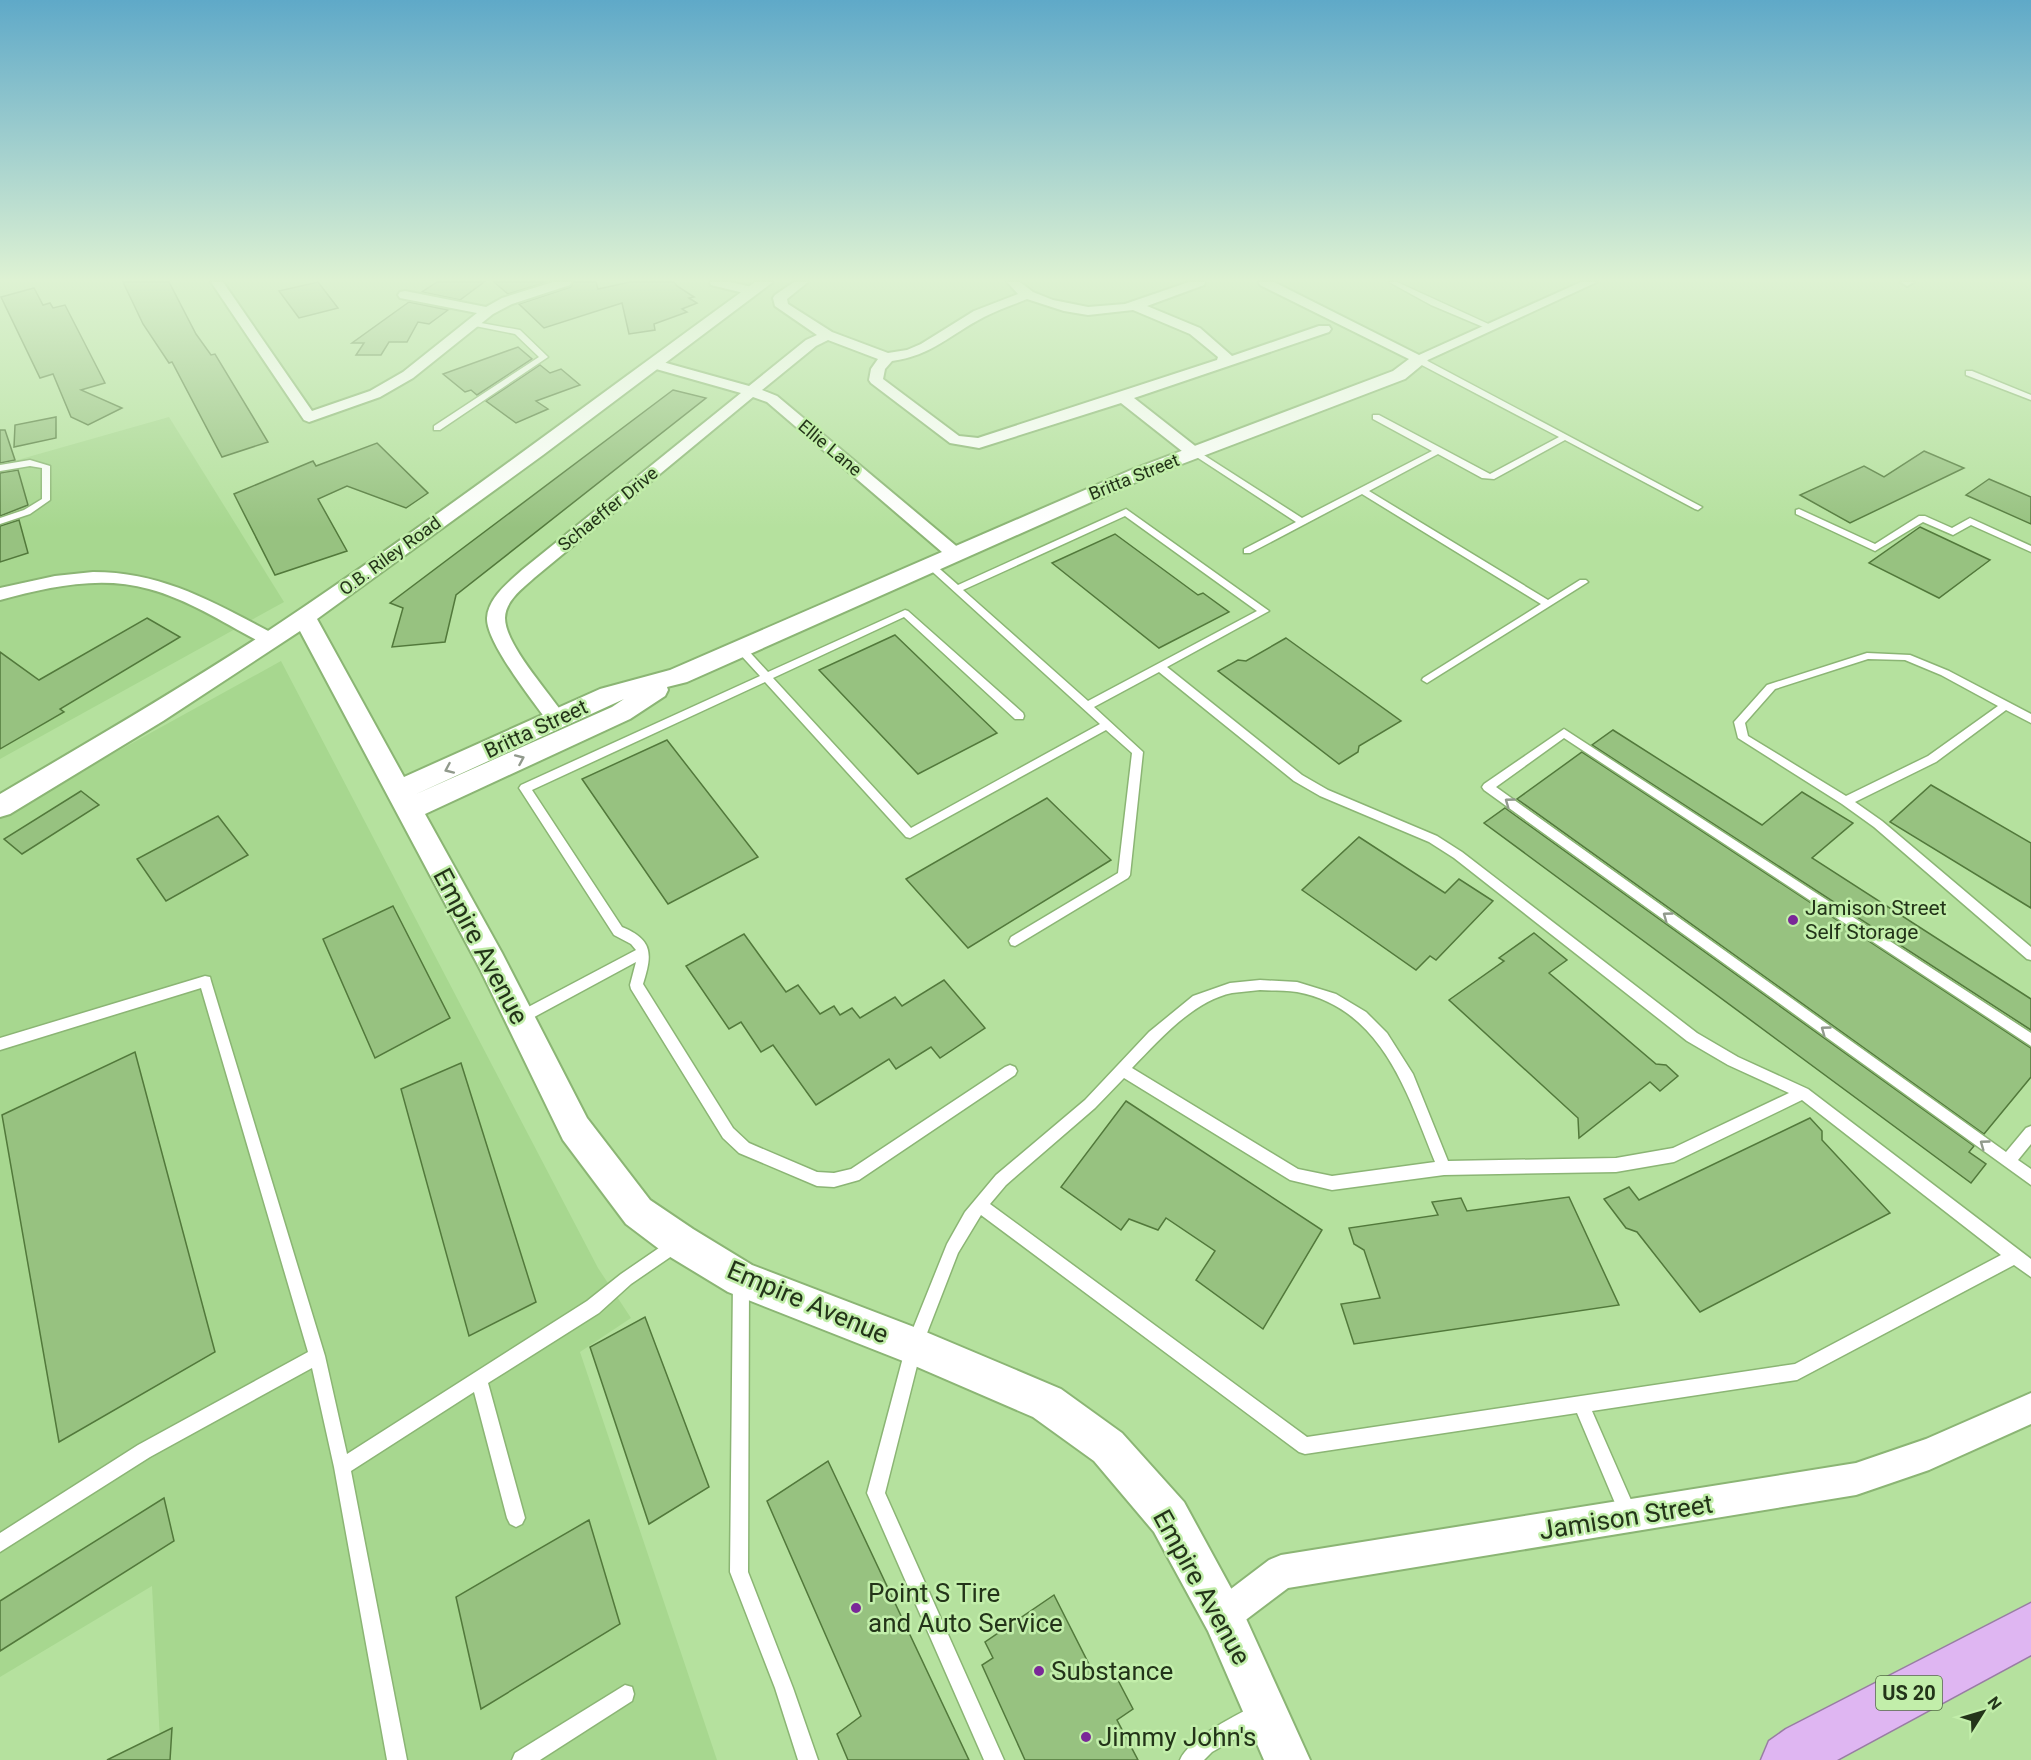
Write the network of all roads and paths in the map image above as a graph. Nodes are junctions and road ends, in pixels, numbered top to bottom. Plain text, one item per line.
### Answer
1 (273, 364) edge
2 (422, 364) edge
3 (533, 364) edge
4 (654, 364) joint
5 (785, 364) edge
6 (882, 364) edge
7 (1221, 364) edge
8 (1413, 364) edge
9 (1427, 364) edge
10 (1969, 373) dead end
11 (751, 392) junction
12 (1123, 397) junction
13 (2031, 398) edge
14 (1376, 417) dead end
15 (437, 428) dead end
16 (1565, 437) junction
17 (1438, 451) junction
18 (1193, 452) junction
19 (0, 468) edge
20 (1363, 490) junction
21 (1698, 507) dead end
22 (1799, 512) dead end
23 (0, 521) edge
24 (1302, 522) junction
25 (2031, 549) edge
26 (1247, 551) dead end
27 (956, 554) junction
28 (930, 565) junction
29 (1583, 582) dead end
30 (957, 589) junction
31 (0, 594) edge
32 (1548, 604) junction
33 (304, 617) junction
34 (271, 640) junction
35 (741, 648) junction
36 (1160, 667) junction
37 (678, 676) junction
38 (767, 676) junction
39 (1427, 680) dead end
40 (2006, 705) junction
41 (1087, 706) junction
42 (1019, 716) dead end
43 (2031, 718) edge
44 (557, 720) junction
45 (1108, 724) junction
46 (404, 800) junction
47 (1846, 801) junction
48 (0, 807) edge
49 (1015, 941) dead end
50 (643, 952) junction
51 (2031, 955) edge
52 (520, 1018) junction
53 (2031, 1040) edge
54 (0, 1044) edge
55 (1123, 1070) junction
56 (1010, 1071) dead end
57 (1803, 1093) junction
58 (2031, 1133) edge
59 (2008, 1161) junction
60 (1444, 1168) junction
61 (2031, 1178) edge
62 (980, 1205) junction
63 (680, 1242) junction
64 (2015, 1256) junction
65 (2031, 1269) edge
66 (741, 1279) junction
67 (914, 1346) junction
68 (317, 1356) junction
69 (479, 1380) junction
70 (1581, 1404) junction
71 (2031, 1408) edge
72 (342, 1467) junction
73 (1630, 1517) junction
74 (516, 1518) dead end
75 (0, 1543) edge
76 (1223, 1616) junction
77 (2031, 1628) edge
78 (625, 1694) dead end
79 (1265, 1710) junction
80 (397, 1760) edge
81 (522, 1760) edge
82 (808, 1760) edge
83 (994, 1760) edge
84 (1190, 1760) edge
85 (1287, 1760) edge
86 (1788, 1760) edge

1 - 2 street
3 - 15 lane
4 - 11 street, Ellie Lane
4 - 33 street, O.B. Riley Road
5 - 11 street, Schaeffer Drive
6 - 12 street
7 - 12 street
8 - 18 street, Britta Street
9 - 16 lane
10 - 13 lane
11 - 27 street, Ellie Lane
11 - 44 street, Schaeffer Drive
12 - 18 street
14 - 17 lane
16 - 17 lane
16 - 21 lane
17 - 20 lane
18 - 24 lane
18 - 27 street, Britta Street
19 - 23 lane
20 - 24 lane
20 - 32 lane
22 - 25 lane
24 - 26 lane
27 - 28 street, Britta Street
28 - 30 lane
28 - 35 street, Britta Street
29 - 32 lane
30 - 36 lane
30 - 41 lane
31 - 34 street
32 - 39 lane
33 - 34 street, O.B. Riley Road
33 - 46 street, Empire Avenue
34 - 48 street, O.B. Riley Road
35 - 37 street, Britta Street
35 - 38 lane
36 - 41 lane
36 - 57 lane
37 - 44 street, Britta Street
46 -> 37 street, Britta Street
38 - 42 lane
38 - 45 lane
38 - 50 lane
40 - 43 lane
40 - 47 lane
40 - 47 lane
41 - 45 lane
44 -> 46 street, Britta Street
45 - 49 lane
46 - 52 street, Empire Avenue
47 - 51 lane
50 - 52 lane
50 - 56 lane
52 - 63 street, Empire Avenue
59 -> 53 lane
54 - 68 lane
55 - 60 lane
55 - 60 lane
55 - 62 lane
57 - 60 lane
57 - 64 lane
58 - 59 lane
59 - 61 lane
62 - 67 lane
62 - 70 lane
63 - 66 street, Empire Avenue
63 - 69 lane
64 - 65 lane
64 - 70 lane
66 - 67 street, Empire Avenue
66 - 82 lane
67 - 76 street, Empire Avenue
67 - 83 lane
68 - 72 lane
68 - 75 lane
69 - 72 lane
69 - 74 lane
70 - 73 lane
71 - 73 street, Jamison Street
72 - 80 lane
73 - 76 street, Jamison Street
76 - 79 street, Empire Avenue
77 - 86 highway, US 20
78 - 81 lane
79 - 84 lane
79 - 85 street, Empire Avenue

